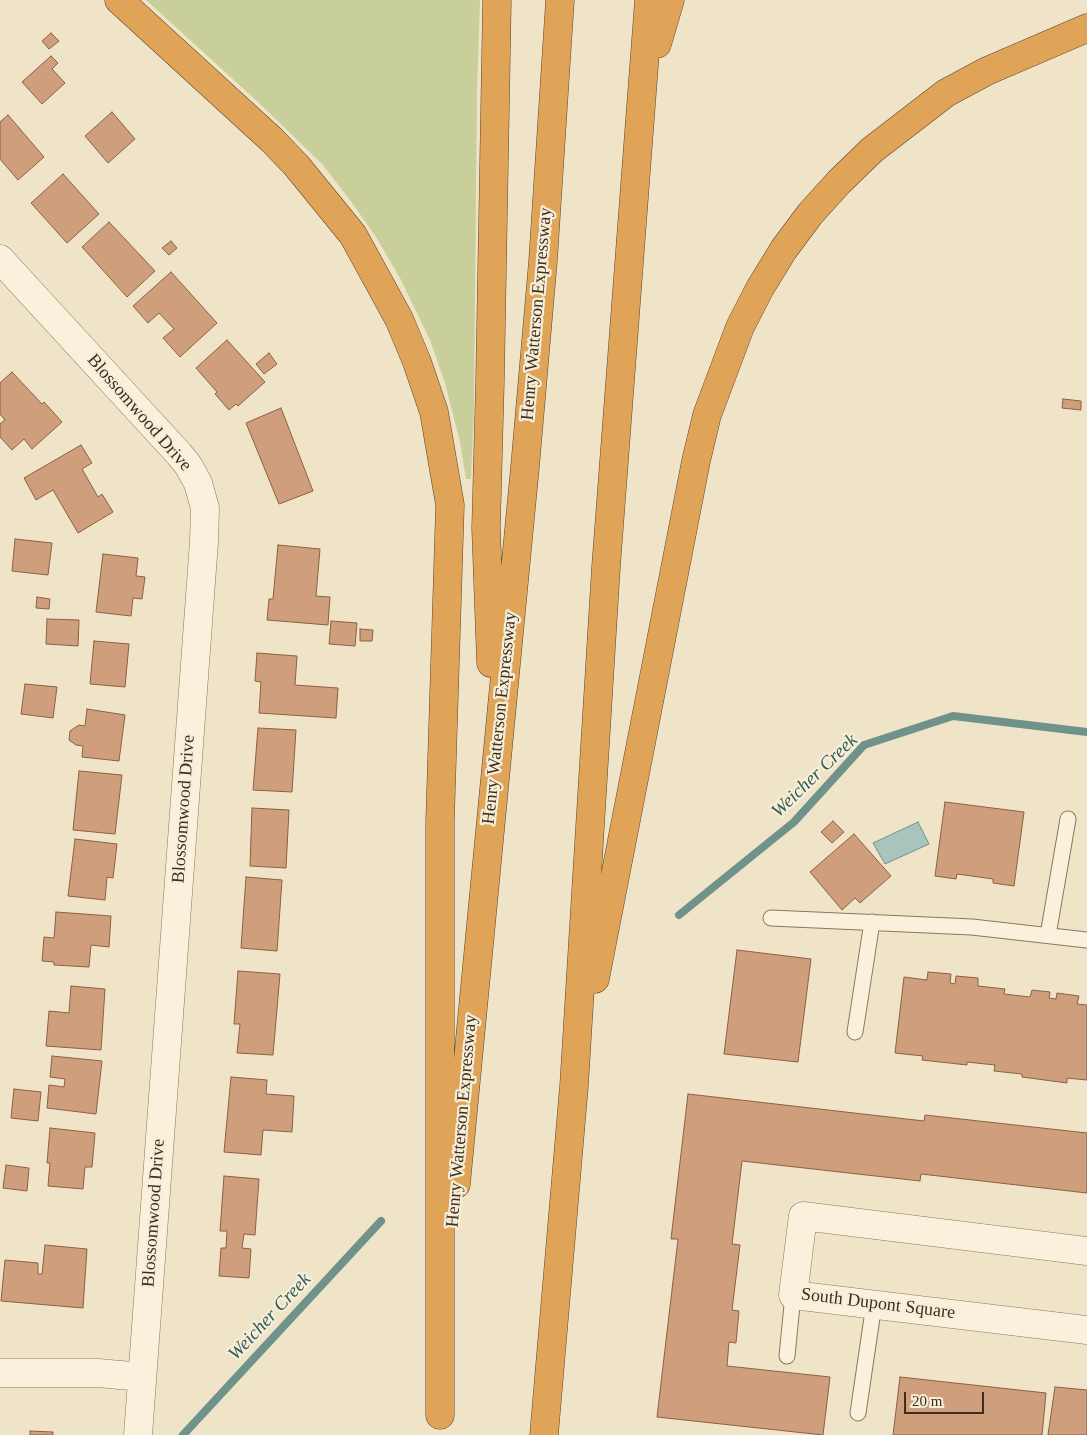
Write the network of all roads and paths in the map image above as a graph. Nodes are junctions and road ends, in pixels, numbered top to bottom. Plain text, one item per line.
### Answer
1 (119, 0) edge
2 (497, 0) edge
3 (560, 0) edge
4 (649, 0) edge
5 (670, 0) edge
6 (1087, 28) edge
7 (641, 98) junction
8 (0, 259) edge
9 (496, 765) junction
10 (1068, 820) dead end
11 (771, 918) dead end
12 (872, 922) junction
13 (1048, 935) junction
14 (1087, 940) edge
15 (855, 1032) dead end
16 (574, 1086) junction
17 (1087, 1251) edge
18 (793, 1295) junction
19 (874, 1304) junction
20 (1087, 1330) edge
21 (787, 1356) dead end
22 (0, 1372) edge
23 (142, 1377) junction
24 (858, 1413) dead end
25 (439, 1425) edge
26 (138, 1435) edge
27 (544, 1435) edge

1 - 25 highway
2 - 9 highway
3 - 9 highway, Henry Watterson Expressway
4 - 7 highway
5 - 7 highway
6 - 16 highway
7 - 16 highway
8 - 23 street, Blossomwood Drive
9 - 25 highway, Henry Watterson Expressway
10 - 13 lane
11 - 12 lane
12 - 13 lane
12 - 15 lane
13 - 14 lane
16 - 27 highway
17 - 18 street, South Dupont Square
18 - 19 street, South Dupont Square
18 - 21 lane
19 - 20 street, South Dupont Square
19 - 24 lane
22 - 23 street
23 - 26 street, Blossomwood Drive

